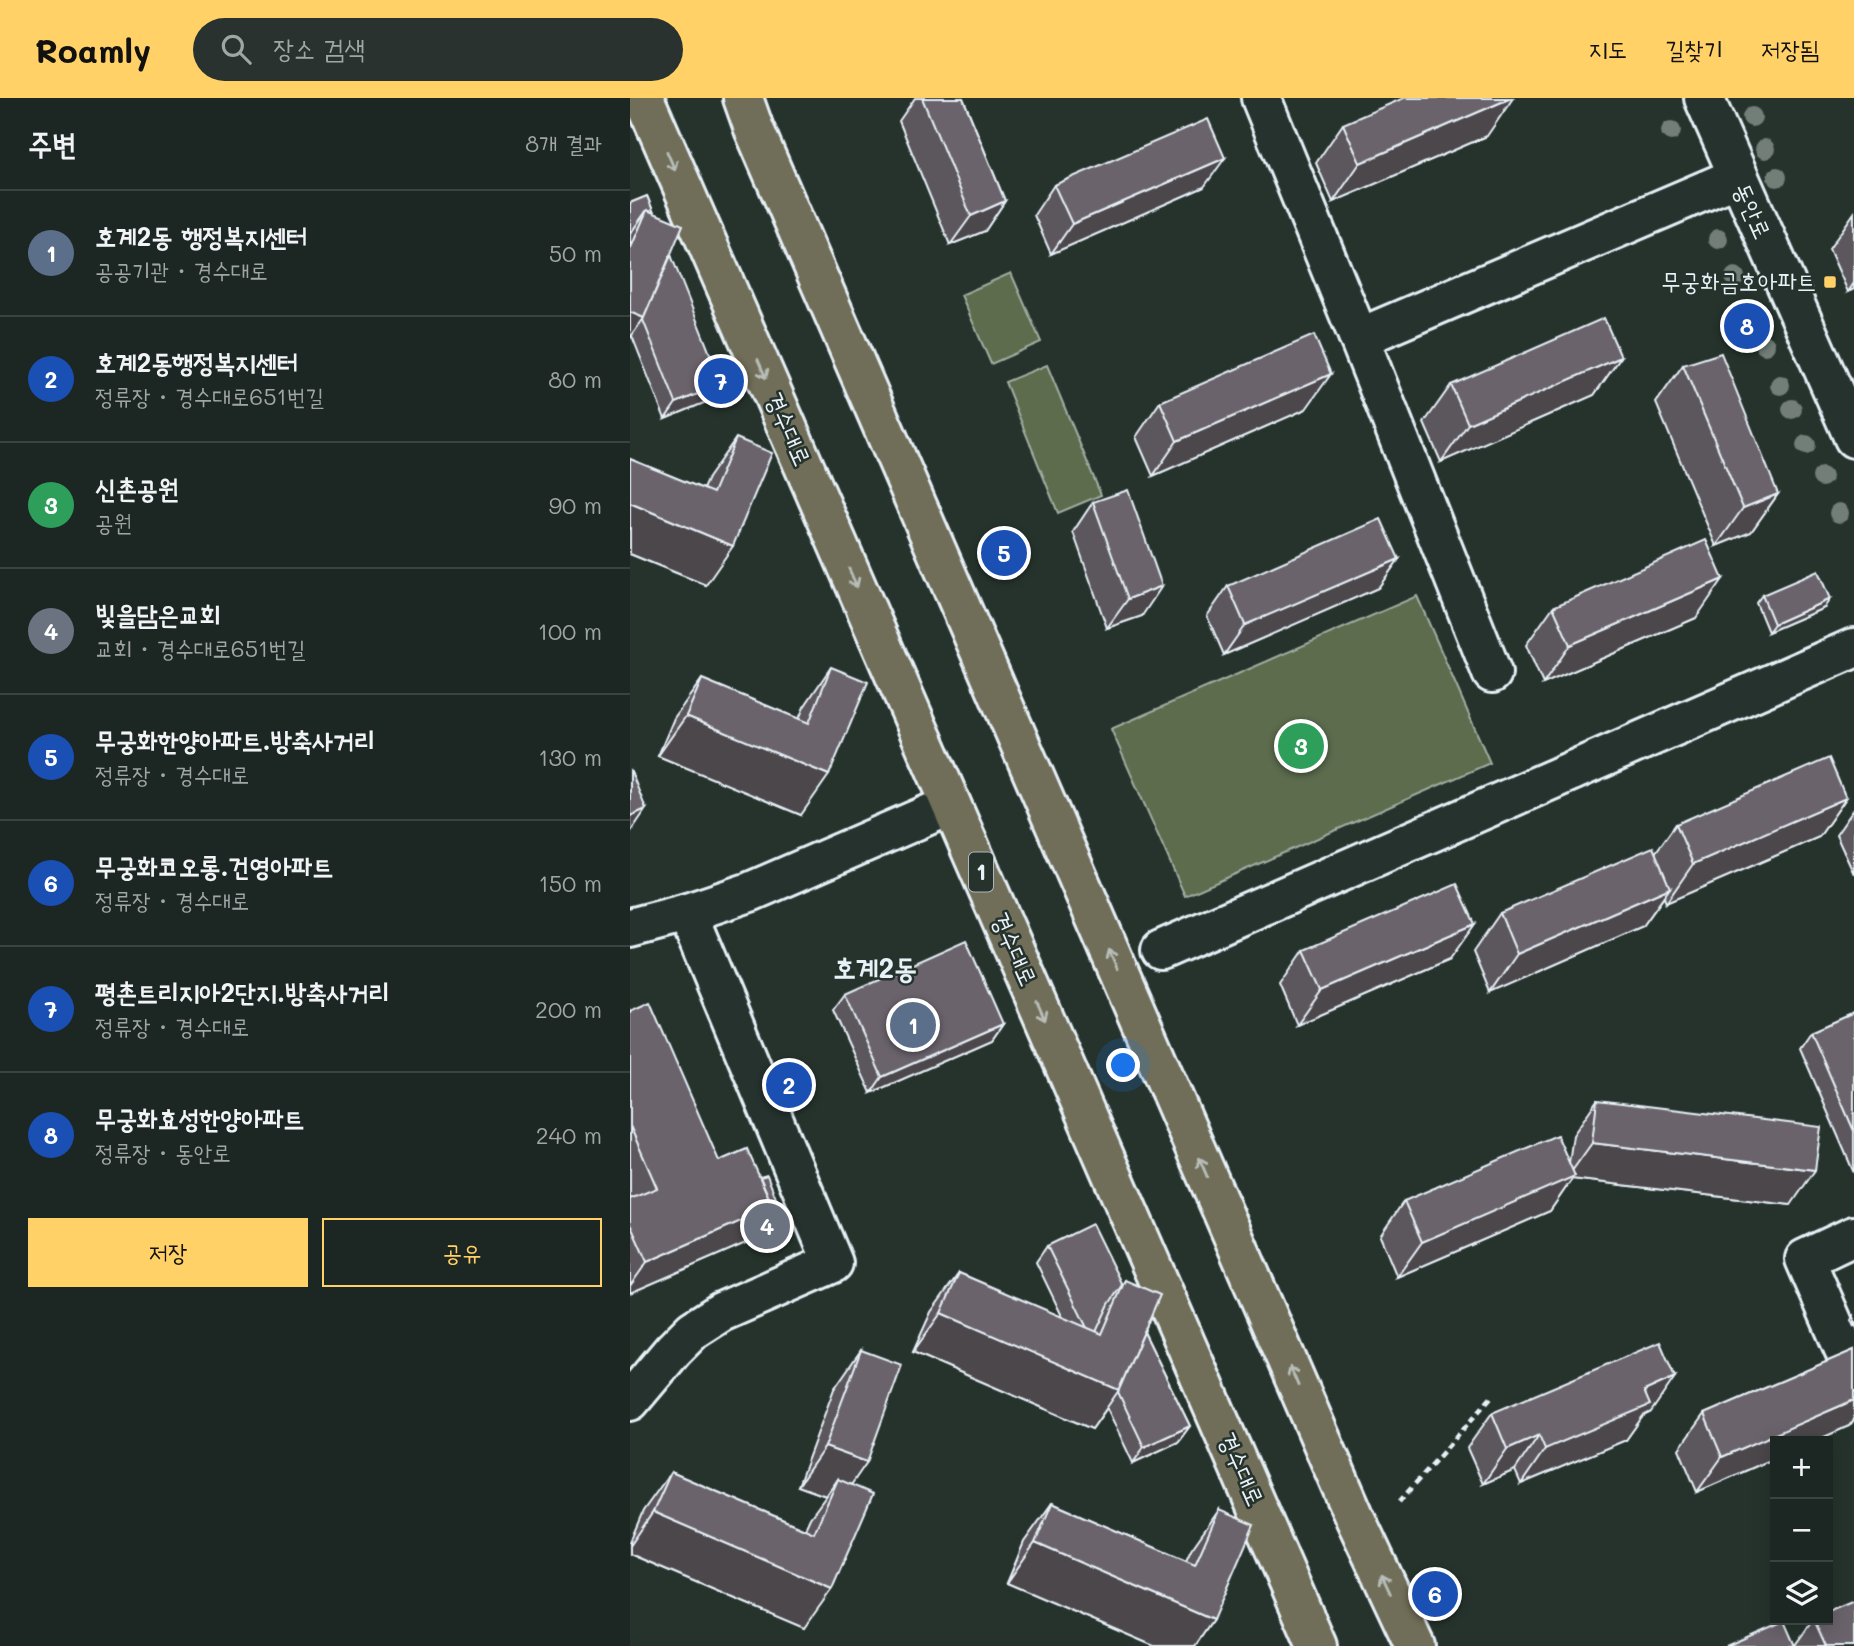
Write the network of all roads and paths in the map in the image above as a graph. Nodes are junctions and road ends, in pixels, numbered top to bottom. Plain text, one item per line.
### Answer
1 (644, 98) edge
2 (743, 98) edge
3 (1261, 98) edge
4 (1704, 98) edge
5 (1737, 177) junction
6 (1359, 338) junction
7 (1854, 438) edge
8 (1854, 649) edge
9 (1492, 673) dead end
10 (951, 805) junction
11 (687, 913) junction
12 (630, 928) edge
13 (1160, 950) dead end
14 (1854, 1236) edge
15 (1854, 1372) edge
16 (632, 1393) edge
17 (1494, 1394) dead end
18 (1399, 1502) dead end
19 (1317, 1646) edge
20 (1415, 1646) edge

1 -> 10 main road, 경수대로 / 1
20 -> 2 main road
3 - 6 street
4 - 5 street, 동안로
5 - 6 street
5 - 7 street, 동안로
6 - 9 street
8 - 13 street
10 - 11 street
10 -> 19 main road, 경수대로 / 1
11 - 12 street
11 - 16 street
14 - 15 street
17 - 18 path

